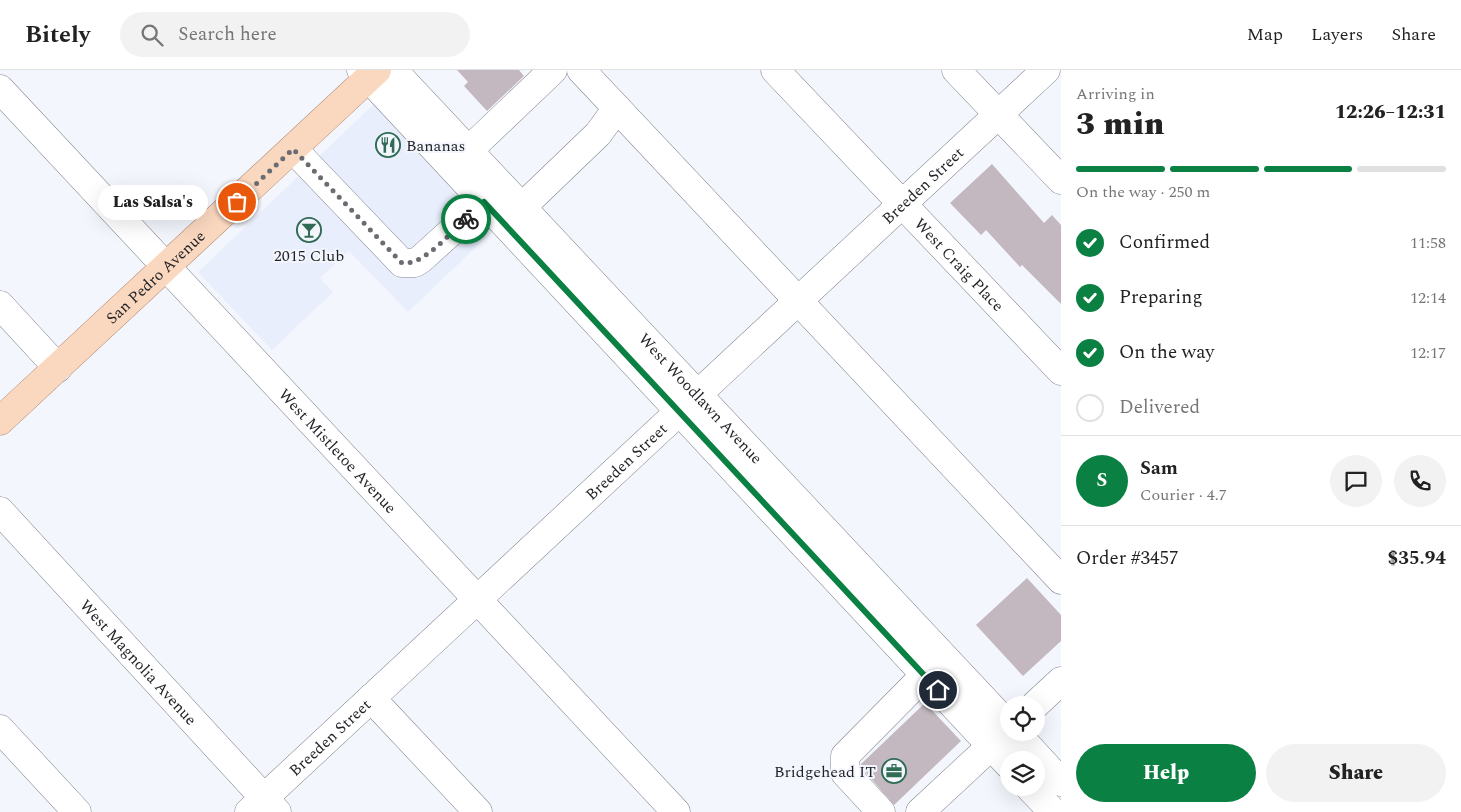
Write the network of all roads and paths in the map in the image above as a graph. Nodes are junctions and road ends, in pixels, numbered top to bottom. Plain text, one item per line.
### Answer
1 (553, 70) edge
2 (581, 70) edge
3 (775, 70) edge
4 (956, 70) edge
5 (1046, 70) edge
6 (375, 72) edge
7 (0, 89) edge
8 (617, 108) junction
9 (998, 115) junction
10 (293, 149) junction
11 (469, 150) junction
12 (1061, 180) edge
13 (484, 202) junction
14 (902, 204) junction
15 (522, 207) junction
16 (167, 267) junction
17 (799, 300) junction
18 (0, 304) edge
19 (58, 368) junction
20 (1061, 371) edge
21 (689, 403) junction
22 (0, 421) edge
23 (0, 510) edge
24 (1061, 580) edge
25 (477, 599) junction
26 (925, 675) junction
27 (1061, 680) edge
28 (1044, 696) edge
29 (371, 698) junction
30 (1000, 717) edge
31 (0, 729) edge
32 (1023, 741) edge
33 (1003, 747) edge
34 (1061, 782) edge
35 (1038, 796) edge
36 (263, 807) edge
37 (77, 812) edge
38 (478, 812) edge
39 (676, 812) edge
40 (881, 812) edge
41 (920, 812) edge
42 (1053, 812) edge

1 - 11 street
2 - 8 street
3 - 14 street, West Craig Place
4 - 9 street
5 - 9 street, Breeden Street
6 - 10 main road, San Pedro Avenue
6 - 11 street, West Woodlawn Avenue
6 - 13 street, West Woodlawn Avenue
7 - 16 street, West Mistletoe Avenue
8 - 15 street
8 - 17 street
9 - 12 street
9 - 14 street, Breeden Street
10 - 13 street
10 - 16 main road, San Pedro Avenue
11 - 15 street, West Woodlawn Avenue
13 - 21 street, West Woodlawn Avenue
14 - 17 street, Breeden Street
14 - 20 street, West Craig Place
15 - 21 street, West Woodlawn Avenue
16 - 19 main road, San Pedro Avenue
16 - 25 street, West Mistletoe Avenue
17 - 21 street, Breeden Street
17 - 24 street
18 - 19 street
19 - 22 main road, San Pedro Avenue
21 - 25 street, Breeden Street
21 - 26 street, West Woodlawn Avenue
21 - 30 street, West Woodlawn Avenue
23 - 36 street, West Magnolia Avenue
25 - 29 street, Breeden Street
25 - 39 street, West Mistletoe Avenue
26 - 33 street, West Woodlawn Avenue
26 - 40 street
27 - 28 street
29 - 36 street, Breeden Street
29 - 38 street
31 - 37 street
32 - 34 street
33 - 41 street
35 - 42 street

